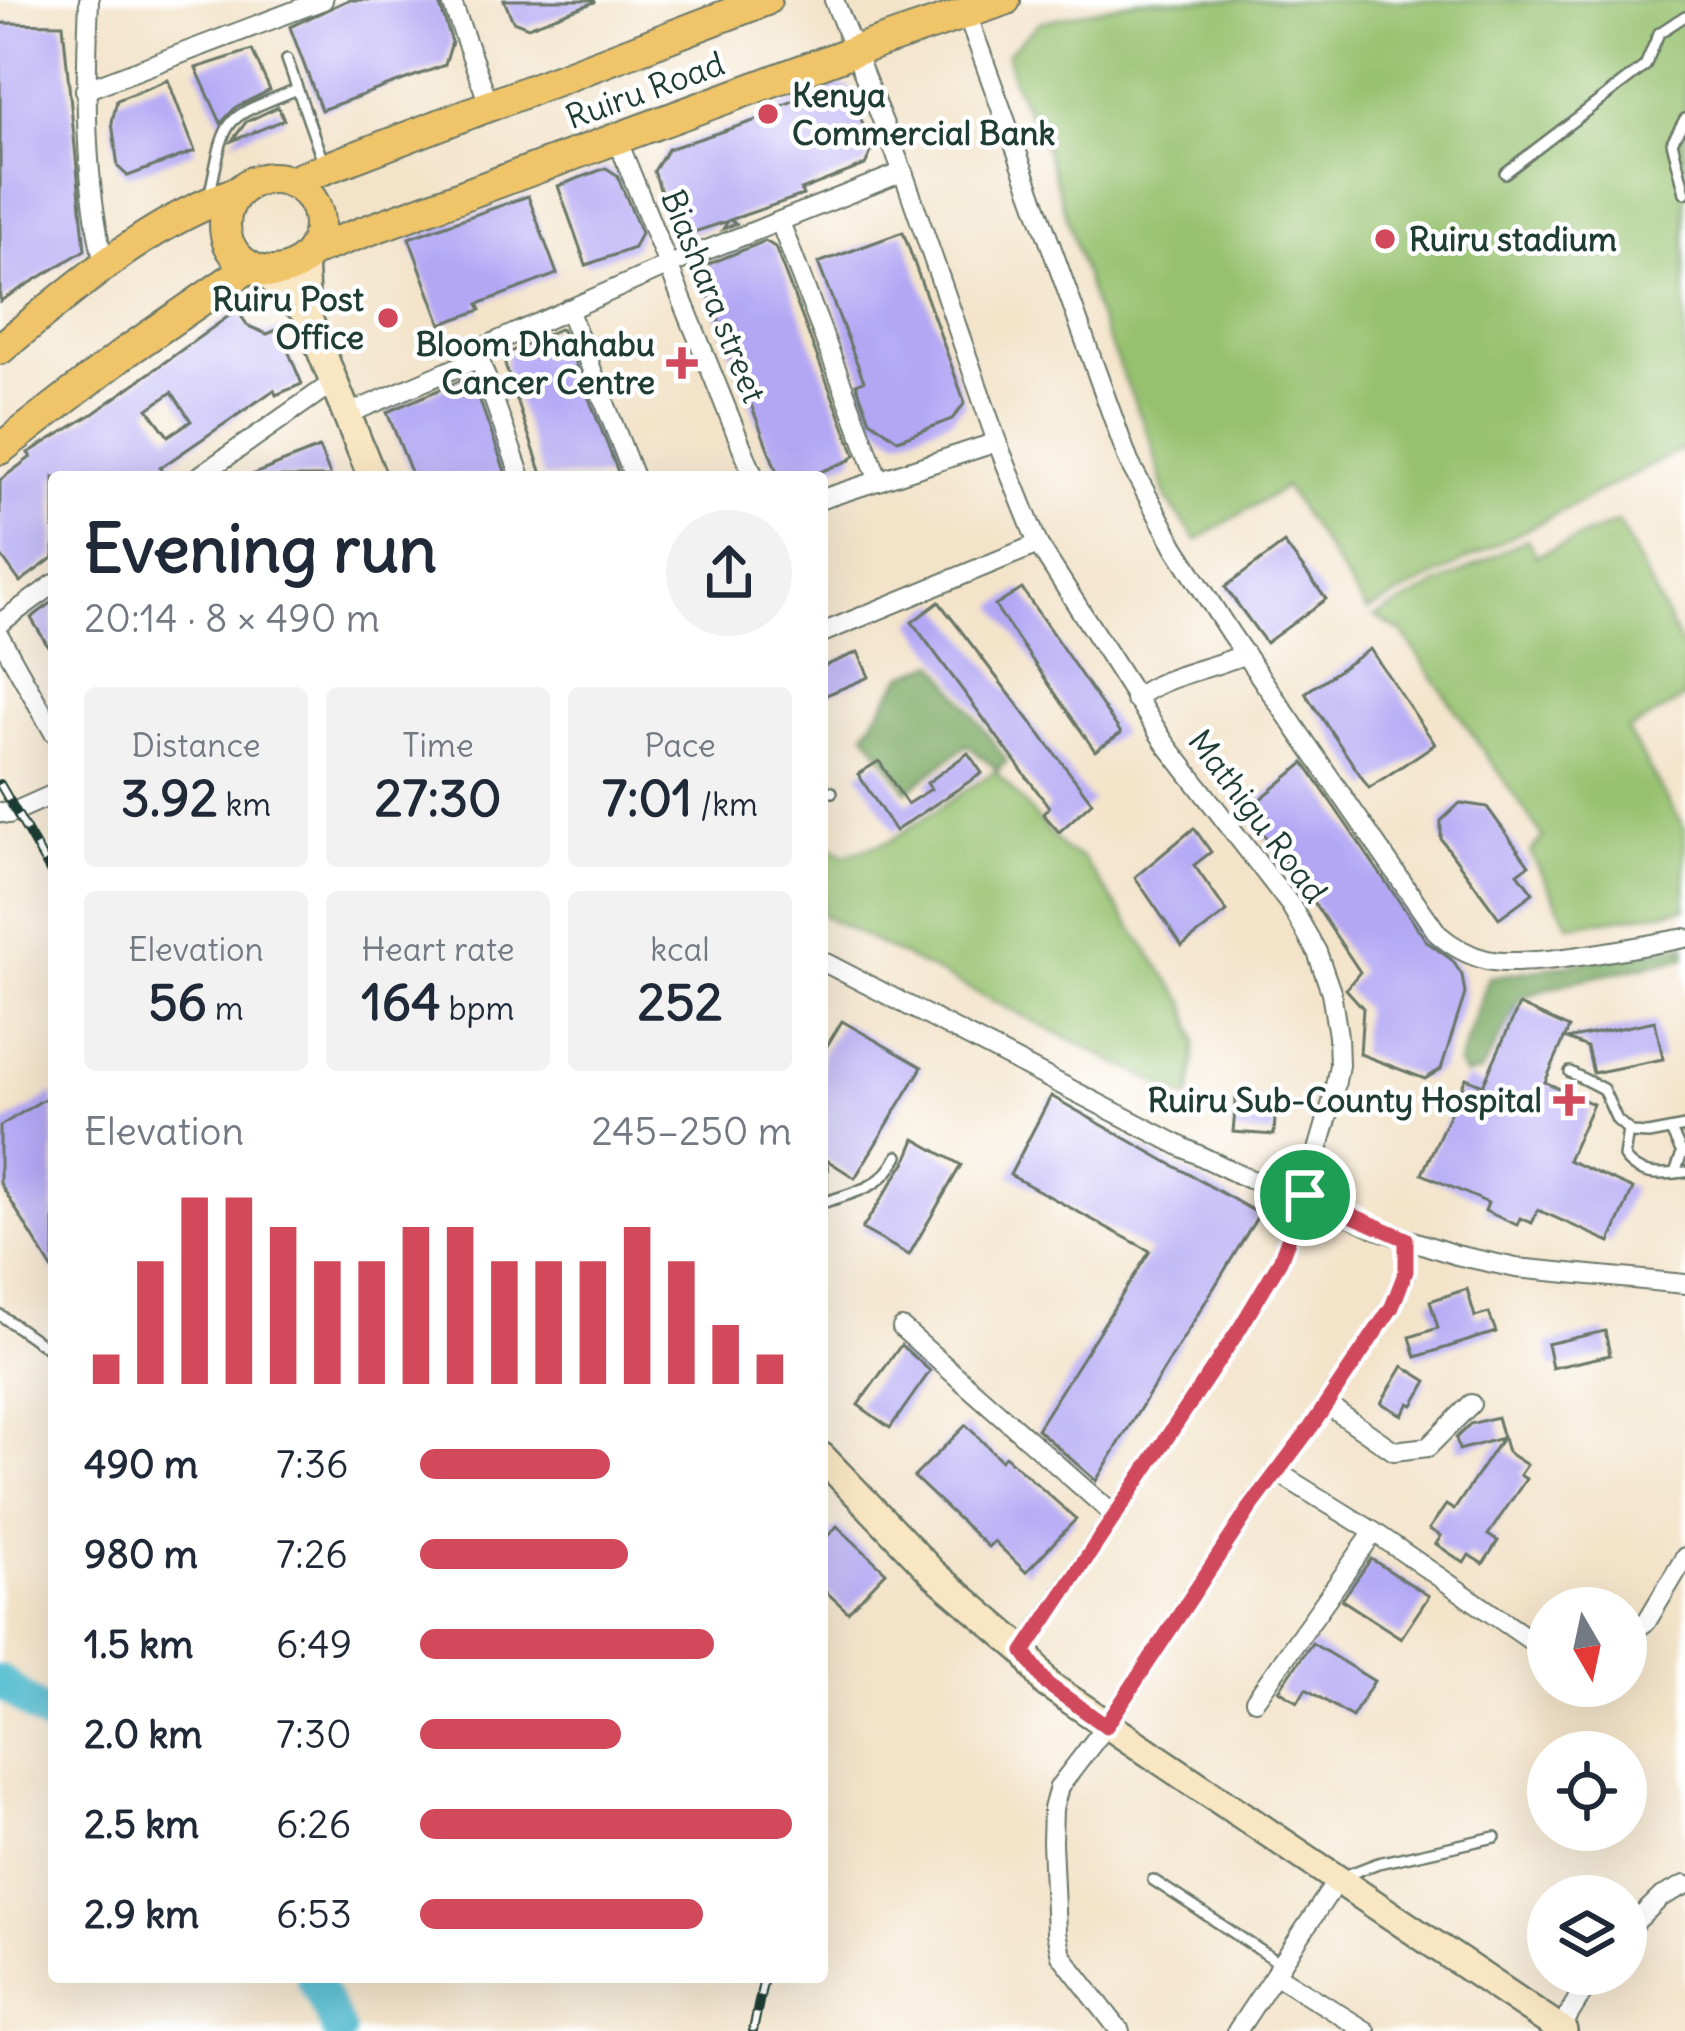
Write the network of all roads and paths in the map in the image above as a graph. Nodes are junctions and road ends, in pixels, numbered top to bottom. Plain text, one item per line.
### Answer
1 (89, 0) edge
2 (323, 0) edge
3 (451, 0) edge
4 (766, 0) edge
5 (833, 0) edge
6 (1005, 0) edge
7 (967, 14) junction
8 (1685, 16) edge
9 (854, 50) junction
10 (287, 59) dead end
11 (297, 89) junction
12 (85, 90) junction
13 (489, 104) junction
14 (1685, 119) edge
15 (617, 139) junction
16 (325, 167) junction
17 (903, 172) junction
18 (1504, 173) dead end
19 (290, 182) junction
20 (240, 191) junction
21 (1685, 194) edge
22 (208, 202) junction
23 (780, 221) junction
24 (308, 256) junction
25 (104, 264) junction
26 (669, 265) junction
27 (257, 269) junction
28 (568, 309) junction
29 (306, 313) junction
30 (0, 349) edge
31 (479, 358) junction
32 (335, 381) junction
33 (347, 415) junction
34 (997, 442) junction
35 (0, 449) edge
36 (222, 469) edge
37 (370, 471) edge
38 (518, 471) edge
39 (632, 471) edge
40 (752, 471) edge
41 (879, 481) junction
42 (828, 497) edge
43 (1038, 544) junction
44 (48, 588) edge
45 (0, 623) edge
46 (828, 630) edge
47 (0, 637) edge
48 (1244, 654) junction
49 (1135, 699) junction
50 (48, 722) edge
51 (48, 797) edge
52 (0, 812) edge
53 (1685, 938) edge
54 (828, 964) edge
55 (1570, 1072) dead end
56 (1685, 1127) edge
57 (1628, 1130) junction
58 (1671, 1131) junction
59 (898, 1156) dead end
60 (1680, 1173) edge
61 (1305, 1195) junction
62 (828, 1198) edge
63 (1406, 1239) junction
64 (1685, 1285) edge
65 (0, 1315) edge
66 (902, 1328) dead end
67 (48, 1349) edge
68 (1326, 1404) junction
69 (1471, 1404) dead end
70 (828, 1463) edge
71 (1277, 1472) junction
72 (1115, 1516) junction
73 (1374, 1532) junction
74 (1685, 1557) edge
75 (1647, 1621) edge
76 (1527, 1638) edge
77 (1024, 1652) junction
78 (1256, 1700) dead end
79 (1106, 1726) junction
80 (1496, 1838) dead end
81 (1338, 1879) junction
82 (1153, 1880) dead end
83 (1685, 1885) edge
84 (1647, 1910) edge
85 (1278, 1969) junction
86 (1578, 1995) edge
87 (1553, 2028) edge
88 (1120, 2031) edge
89 (1237, 2031) edge
90 (1366, 2031) edge

1 - 12 street
2 - 12 street
3 - 13 street
4 - 13 main road, Ruiru Road
5 - 9 street, Mathigu Road
6 - 7 main road, Ruiru Road
7 - 9 main road, Ruiru Road
7 - 48 street
8 - 18 lane
9 - 15 main road, Ruiru Road
9 - 17 street, Mathigu Road
10 - 11 lane
11 - 16 lane
11 - 22 lane
12 - 25 street
13 - 16 main road, Ruiru Road
14 - 21 lane
15 - 24 main road, Ruiru Road
15 - 26 street, Biashara street
16 - 19 main road, Ruiru Road
17 - 23 street
17 - 34 street, Mathigu Road
19 - 20 main road
19 - 24 main road
20 - 22 main road
20 - 27 main road
22 - 25 main road
23 - 26 street
23 - 41 street
24 - 27 main road
24 - 29 main road
25 - 30 main road
26 - 28 street
26 - 40 street, Biashara street
27 - 29 main road
27 - 35 main road
28 - 31 street
28 - 39 street
29 - 32 main road
31 - 33 street
31 - 38 street
32 - 33 main road
32 - 36 street
33 - 37 main road
34 - 41 street
34 - 43 street, Mathigu Road
41 - 42 street
43 - 46 street
43 - 49 street, Mathigu Road
44 - 45 street
47 - 50 street
48 - 49 street
48 - 53 street
49 - 61 street, Mathigu Road
51 - 52 street
54 - 61 street
55 - 57 lane
56 - 58 lane
57 - 58 lane
57 - 60 lane
58 - 60 lane
59 - 62 lane
61 - 63 street
61 - 72 street, Mathigu Road
63 - 64 street
63 - 68 street
65 - 67 lane
66 - 72 street
68 - 69 street
68 - 71 street
70 - 77 main road
71 - 73 street
71 - 79 street
72 - 77 street, Mathigu Road
73 - 76 street
73 - 78 street
74 - 75 street
77 - 79 main road
79 - 81 main road
79 - 88 street
80 - 81 lane
81 - 85 street
81 - 87 main road
82 - 85 lane
83 - 84 street
85 - 89 street
85 - 90 street
86 - 87 street

